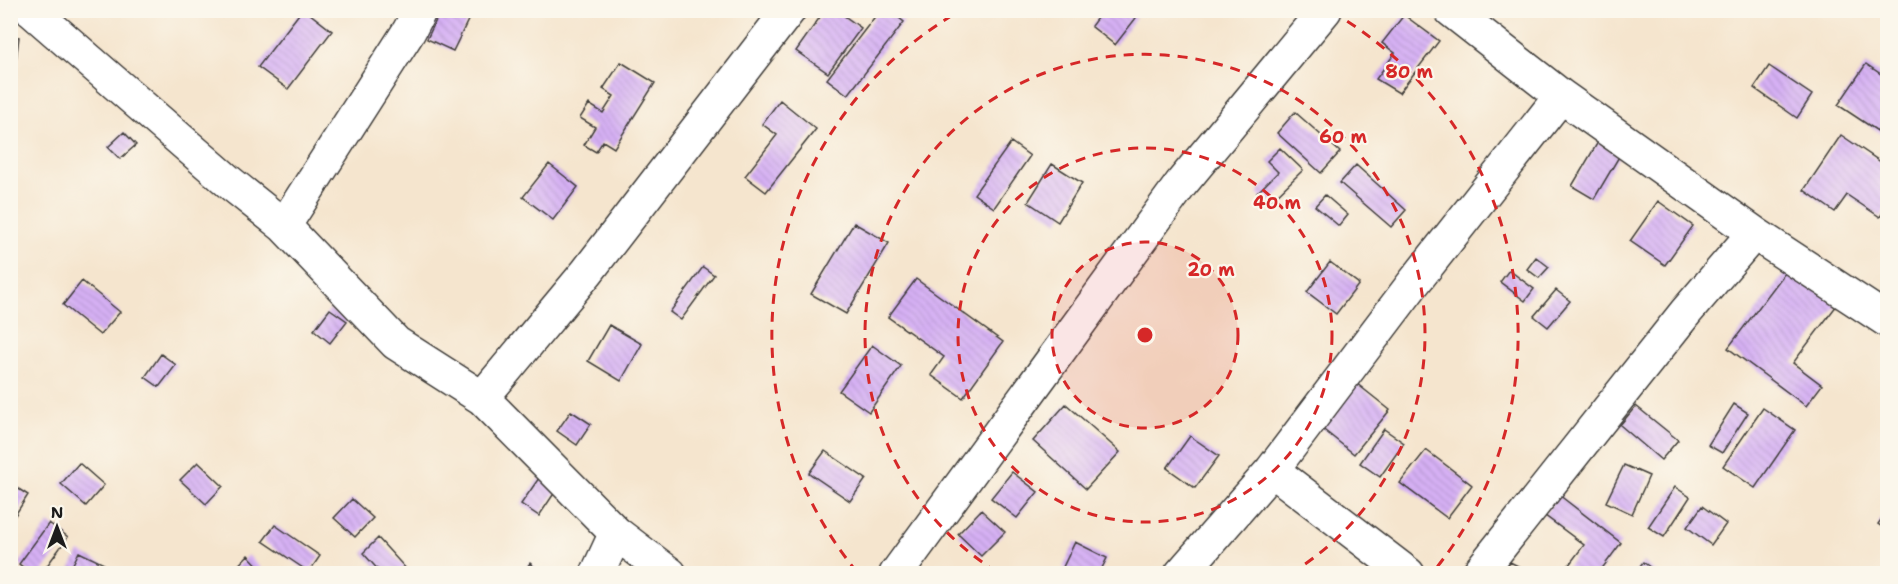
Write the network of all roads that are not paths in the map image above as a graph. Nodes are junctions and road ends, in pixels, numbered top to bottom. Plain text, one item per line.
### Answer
1 (31, 10) edge
2 (420, 10) edge
3 (789, 10) edge
4 (1325, 10) edge
5 (1452, 10) edge
6 (1562, 96) junction
7 (284, 226) junction
8 (1754, 233) junction
9 (1887, 321) edge
10 (482, 398) junction
11 (1272, 470) junction
12 (616, 533) junction
13 (597, 573) edge
14 (670, 573) edge
15 (896, 573) edge
16 (1181, 573) edge
17 (1408, 573) edge
18 (1478, 573) edge

1 - 7 street
2 - 7 street
3 - 10 street
4 - 15 street
5 - 6 street
6 - 8 street
6 - 11 street
7 - 10 street
8 - 9 street
8 - 18 street
10 - 12 street
11 - 16 street
11 - 17 street
12 - 13 street
12 - 14 street

